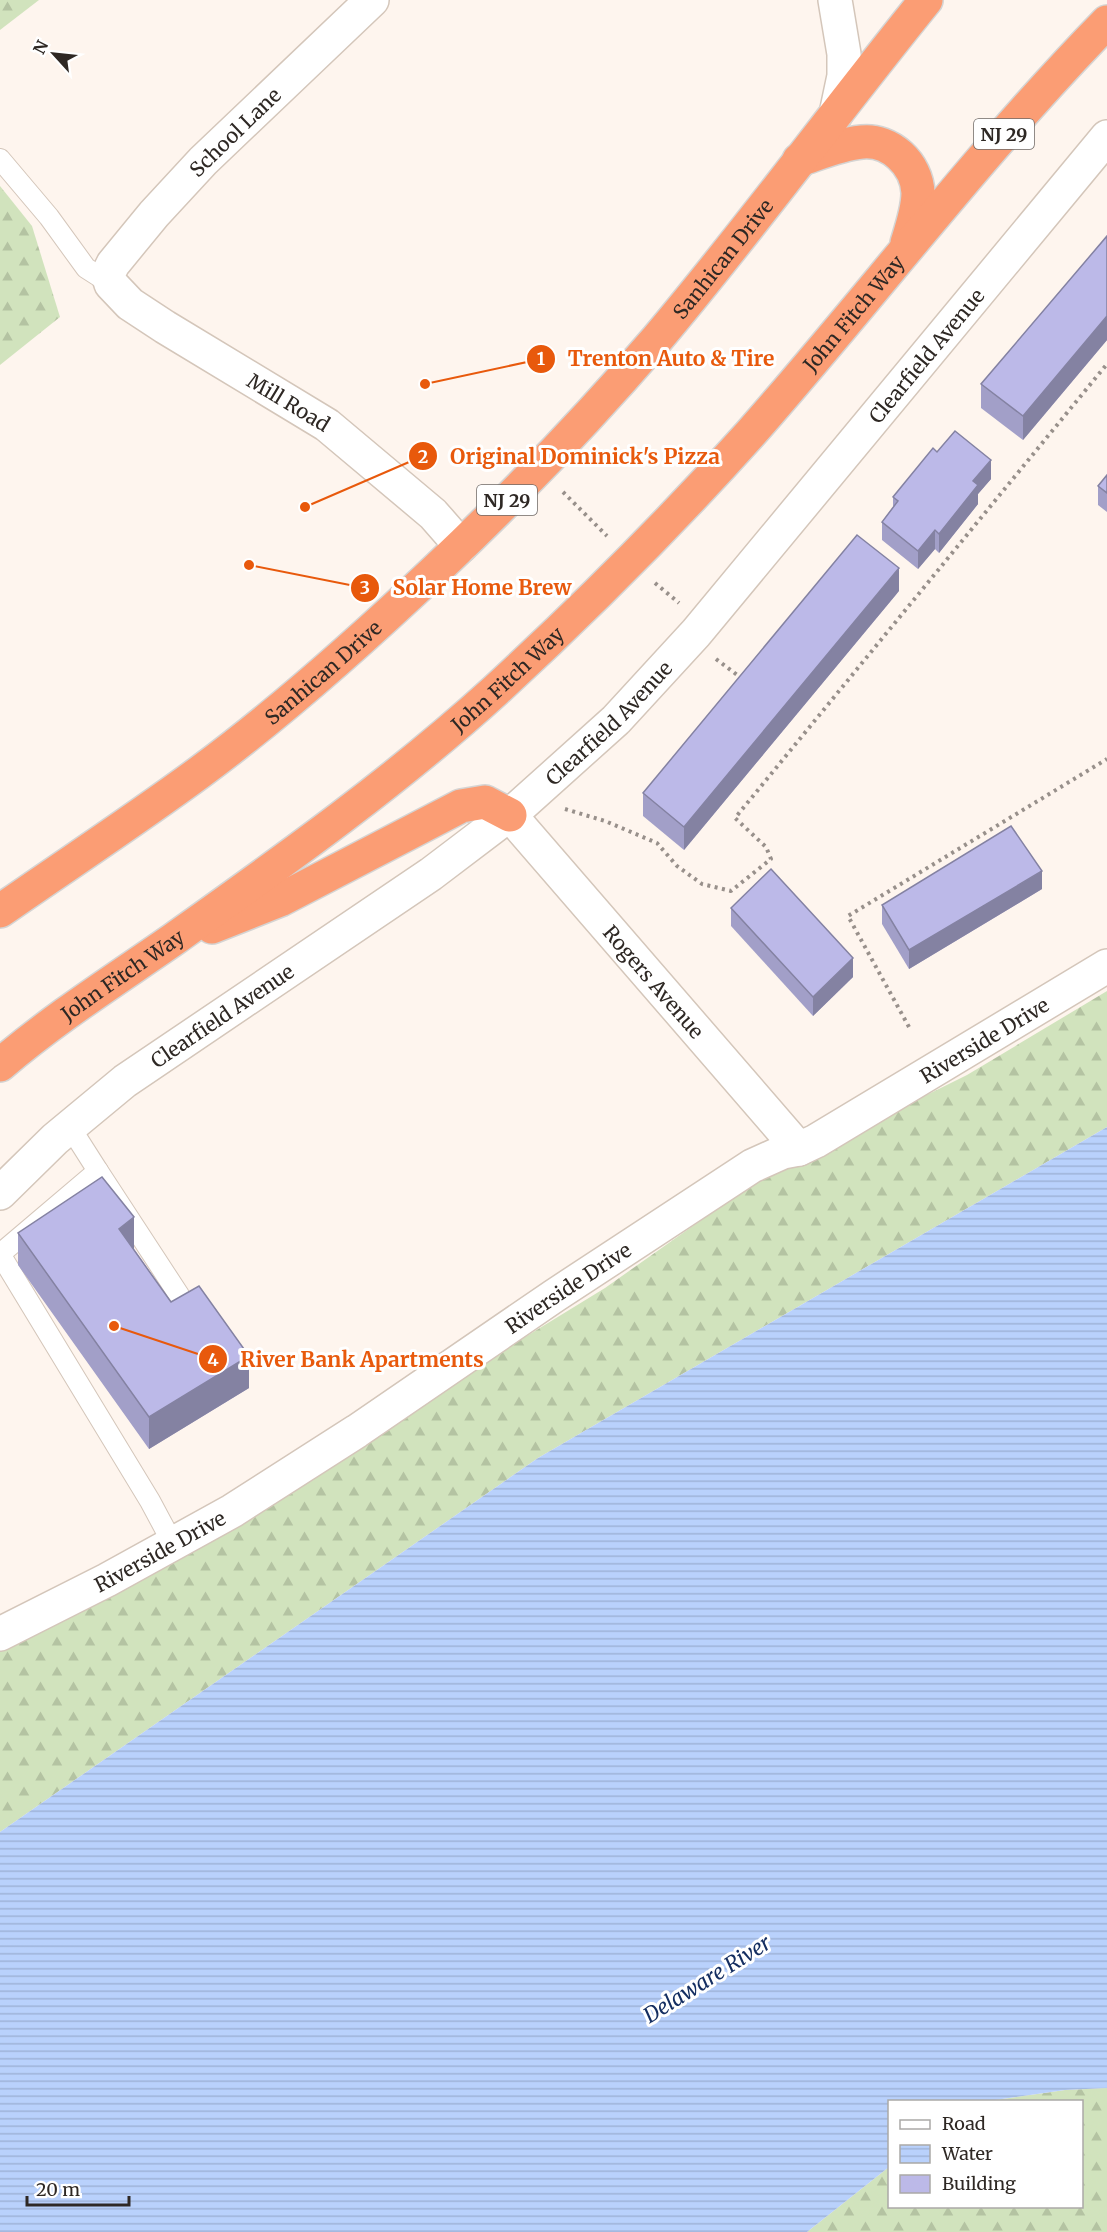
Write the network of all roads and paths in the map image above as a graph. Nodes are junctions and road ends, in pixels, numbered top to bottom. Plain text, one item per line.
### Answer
1 (372, 0) edge
2 (835, 0) edge
3 (926, 0) edge
4 (1107, 22) edge
5 (836, 114) junction
6 (1107, 137) edge
7 (0, 159) edge
8 (799, 160) junction
9 (905, 250) junction
10 (110, 279) junction
11 (1107, 364) edge
12 (461, 546) junction
13 (711, 655) dead end
14 (744, 680) edge
15 (1107, 759) edge
16 (561, 808) dead end
17 (510, 814) junction
18 (0, 911) edge
19 (163, 946) junction
20 (1107, 966) edge
21 (909, 1027) dead end
22 (0, 1065) edge
23 (70, 1127) junction
24 (799, 1149) junction
25 (98, 1171) junction
26 (0, 1193) edge
27 (0, 1254) edge
28 (179, 1295) edge
29 (173, 1544) junction
30 (0, 1634) edge

1 - 10 street, School Lane
2 - 5 street
3 - 5 highway, Sanhican Drive / NJ 29
4 - 9 highway, John Fitch Way / NJ 29
5 - 8 highway, Sanhican Drive / NJ 29
6 - 17 street, Clearfield Avenue
7 - 10 lane
8 - 9 highway
8 - 12 highway, Sanhican Drive / NJ 29
9 - 19 highway, John Fitch Way / NJ 29
10 - 12 street, Mill Road
11 - 16 path
12 - 18 highway, Sanhican Drive / NJ 29
13 - 14 path
15 - 21 path
17 - 19 highway
17 - 23 street, Clearfield Avenue
17 - 24 street, Rogers Avenue
19 - 22 highway, John Fitch Way / NJ 29
20 - 24 street, Riverside Drive
23 - 25 lane
23 - 26 street, Clearfield Avenue
24 - 29 street, Riverside Drive
25 - 27 lane
25 - 28 lane
27 - 29 lane
29 - 30 street, Riverside Drive

